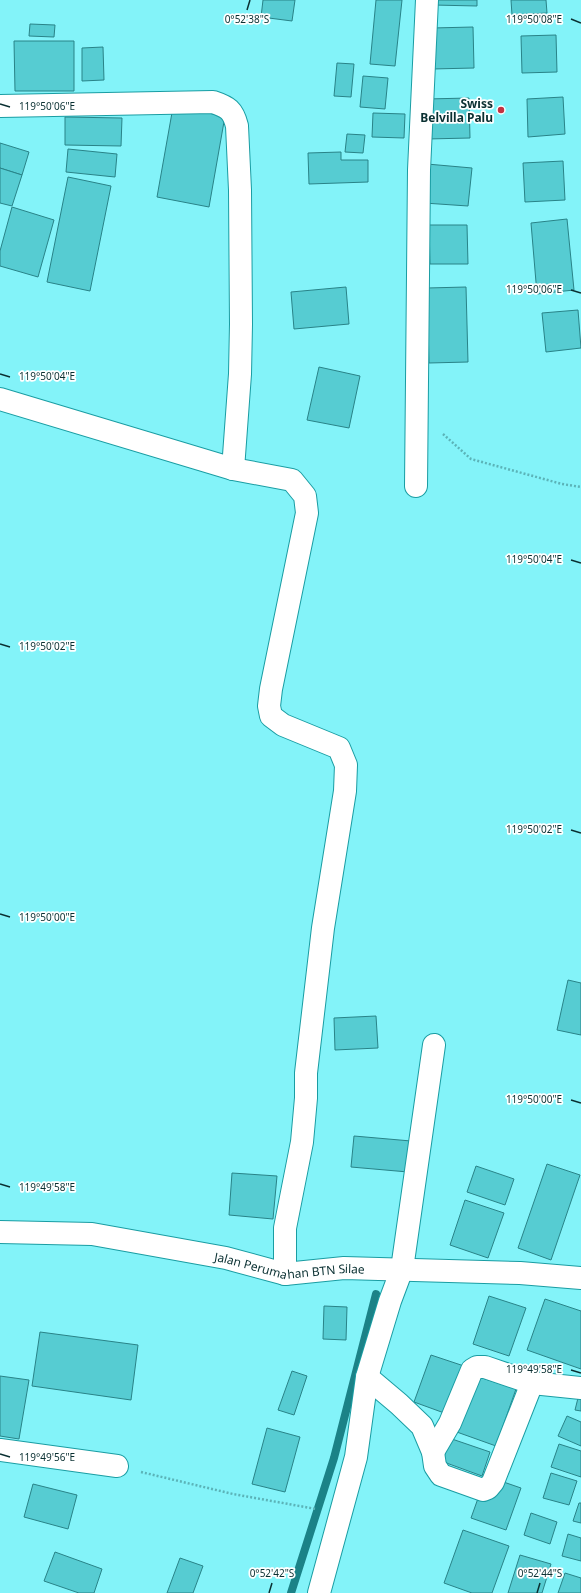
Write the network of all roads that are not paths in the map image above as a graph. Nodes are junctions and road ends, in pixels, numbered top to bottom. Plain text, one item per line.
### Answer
1 (427, 0) edge
2 (0, 106) edge
3 (0, 399) edge
4 (233, 469) junction
5 (416, 486) dead end
6 (434, 1045) dead end
7 (0, 1232) edge
8 (402, 1269) junction
9 (286, 1274) junction
10 (581, 1278) edge
11 (367, 1377) junction
12 (532, 1383) junction
13 (581, 1388) edge
14 (0, 1450) edge
15 (433, 1452) junction
16 (117, 1466) road end
17 (320, 1593) edge

1 - 5 street
2 - 4 street
3 - 4 street
4 - 9 street
6 - 8 street
7 - 9 street, Jalan Perumahan BTN Silae
8 - 9 street, Jalan Perumahan BTN Silae
8 - 10 street, Jalan Perumahan BTN Silae
8 - 11 street
11 - 15 street
11 - 17 street
12 - 13 street
12 - 15 street
12 - 15 street
14 - 16 street

